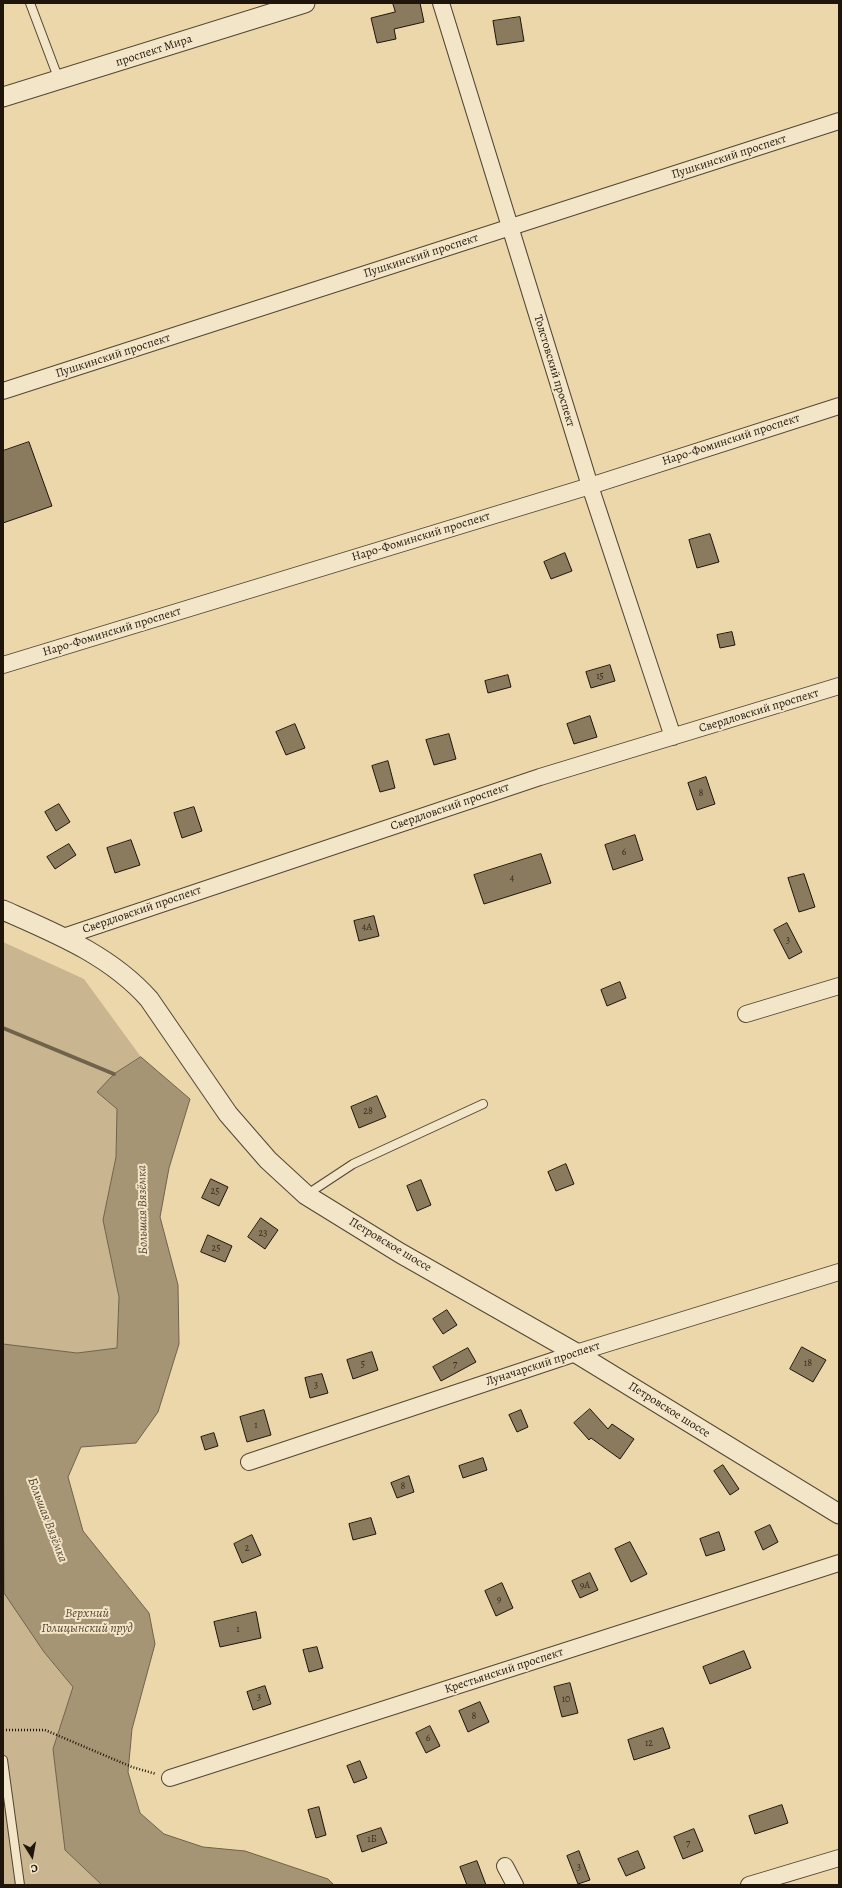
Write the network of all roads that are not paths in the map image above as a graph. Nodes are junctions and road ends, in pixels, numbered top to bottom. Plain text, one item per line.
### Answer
1 (30, 3) edge
2 (304, 3) edge
3 (441, 3) edge
4 (59, 81) junction
5 (3, 97) edge
6 (839, 121) edge
7 (510, 227) junction
8 (3, 391) edge
9 (839, 406) edge
10 (590, 486) junction
11 (3, 665) edge
12 (839, 686) edge
13 (673, 737) junction
14 (3, 910) edge
15 (63, 937) junction
16 (839, 986) edge
17 (746, 1014) dead end
18 (483, 1104) dead end
19 (306, 1195) junction
20 (839, 1272) edge
21 (576, 1353) junction
22 (249, 1462) dead end
23 (839, 1514) edge
24 (839, 1563) edge
25 (3, 1760) edge
26 (170, 1778) road end
27 (839, 1858) edge
28 (505, 1866) dead end
29 (20, 1885) edge
30 (515, 1885) edge
31 (749, 1885) edge

1 - 4 lane
2 - 4 street, проспект Мира
3 - 7 street, Толстовский проспект
4 - 5 street, проспект Мира
6 - 7 street, Пушкинский проспект
7 - 8 street, Пушкинский проспект
7 - 10 street, Толстовский проспект
9 - 10 street, Наро-Фоминский проспект
10 - 11 street, Наро-Фоминский проспект
10 - 13 street, Толстовский проспект
12 - 13 street, Свердловский проспект
13 - 15 street, Свердловский проспект
14 - 15 street, Петровское шоссе
15 - 19 street, Петровское шоссе
16 - 17 street
18 - 19 lane
19 - 21 street, Петровское шоссе
20 - 21 street, Луначарский проспект
21 - 22 street, Луначарский проспект
21 - 23 street, Петровское шоссе
24 - 26 street, Крестьянский проспект
25 - 29 lane
27 - 31 street
28 - 30 street

